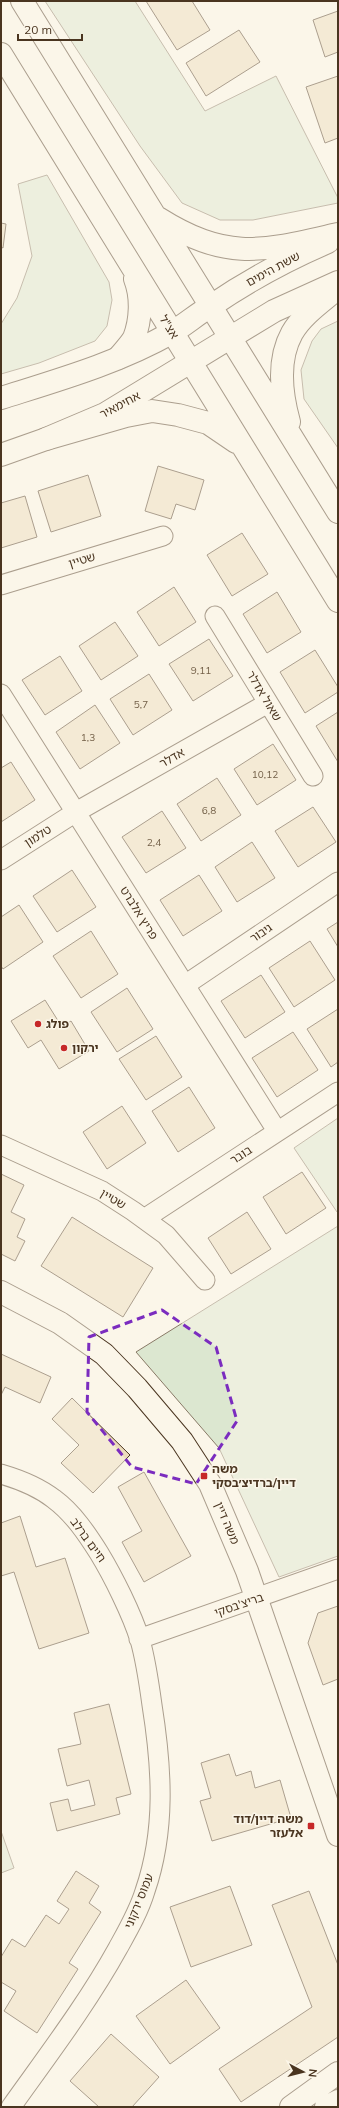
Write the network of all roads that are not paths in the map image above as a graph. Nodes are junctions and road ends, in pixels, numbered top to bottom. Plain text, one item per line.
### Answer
1 (22, 1) edge
2 (1, 54) edge
3 (154, 216) junction
4 (338, 234) edge
5 (338, 238) edge
6 (126, 257) junction
7 (338, 282) edge
8 (338, 288) edge
9 (210, 306) junction
10 (173, 332) junction
11 (229, 337) junction
12 (118, 358) junction
13 (191, 363) junction
14 (1, 398) edge
15 (46, 439) junction
16 (294, 442) junction
17 (242, 446) junction
18 (1, 455) edge
19 (338, 512) edge
20 (163, 536) dead end
21 (1, 585) edge
22 (338, 600) edge
23 (215, 616) dead end
24 (1, 694) edge
25 (268, 703) junction
26 (313, 776) dead end
27 (76, 812) junction
28 (1, 860) edge
29 (338, 882) edge
30 (185, 985) junction
31 (338, 1092) edge
32 (277, 1131) junction
33 (1, 1145) edge
34 (144, 1219) junction
35 (206, 1280) dead end
36 (1, 1292) edge
37 (1, 1474) edge
38 (338, 1569) edge
39 (257, 1598) junction
40 (139, 1639) junction
41 (338, 1835) edge
42 (338, 2073) edge
43 (338, 2100) edge
44 (11, 2107) edge
45 (291, 2107) edge
46 (326, 2107) edge

1 - 3 main road
2 - 6 main road, אצ"ל
3 - 4 main road
3 - 9 main road
5 - 9 main road, ששת הימים
6 - 10 main road, אצ"ל
6 - 12 main road
7 - 11 main road
8 - 16 main road
9 - 10 main road
9 - 11 main road
10 - 12 main road
10 - 13 main road, אצ"ל
11 - 13 main road, אחימאיר
11 - 16 main road
12 - 14 main road
13 - 15 main road, אחימאיר
13 - 17 main road, אצ"ל
15 - 17 main road
15 - 18 main road, אחימאיר
16 - 19 main road
17 - 22 main road, אצ"ל
20 - 21 street, שטיין
23 - 25 street, שאול אדלר
24 - 27 street, פריץ אלברט
25 - 26 street, שאול אדלר
25 - 27 street, אדלר
27 - 28 street, טלמון
27 - 30 street, פריץ אלברט
29 - 30 street, גיבור
30 - 32 street, פריץ אלברט
31 - 32 street, בובר
32 - 34 street, בובר
33 - 34 street, שטיין
34 - 35 street, שטיין
36 - 39 main road, משה דיין
37 - 40 street, חיים ברלב
38 - 39 street, בריצ'בסקי
39 - 40 street, בריצ'בסקי
39 - 41 main road, משה דיין
40 - 44 street, עמוס ירקוני
42 - 45 main road
43 - 46 main road

